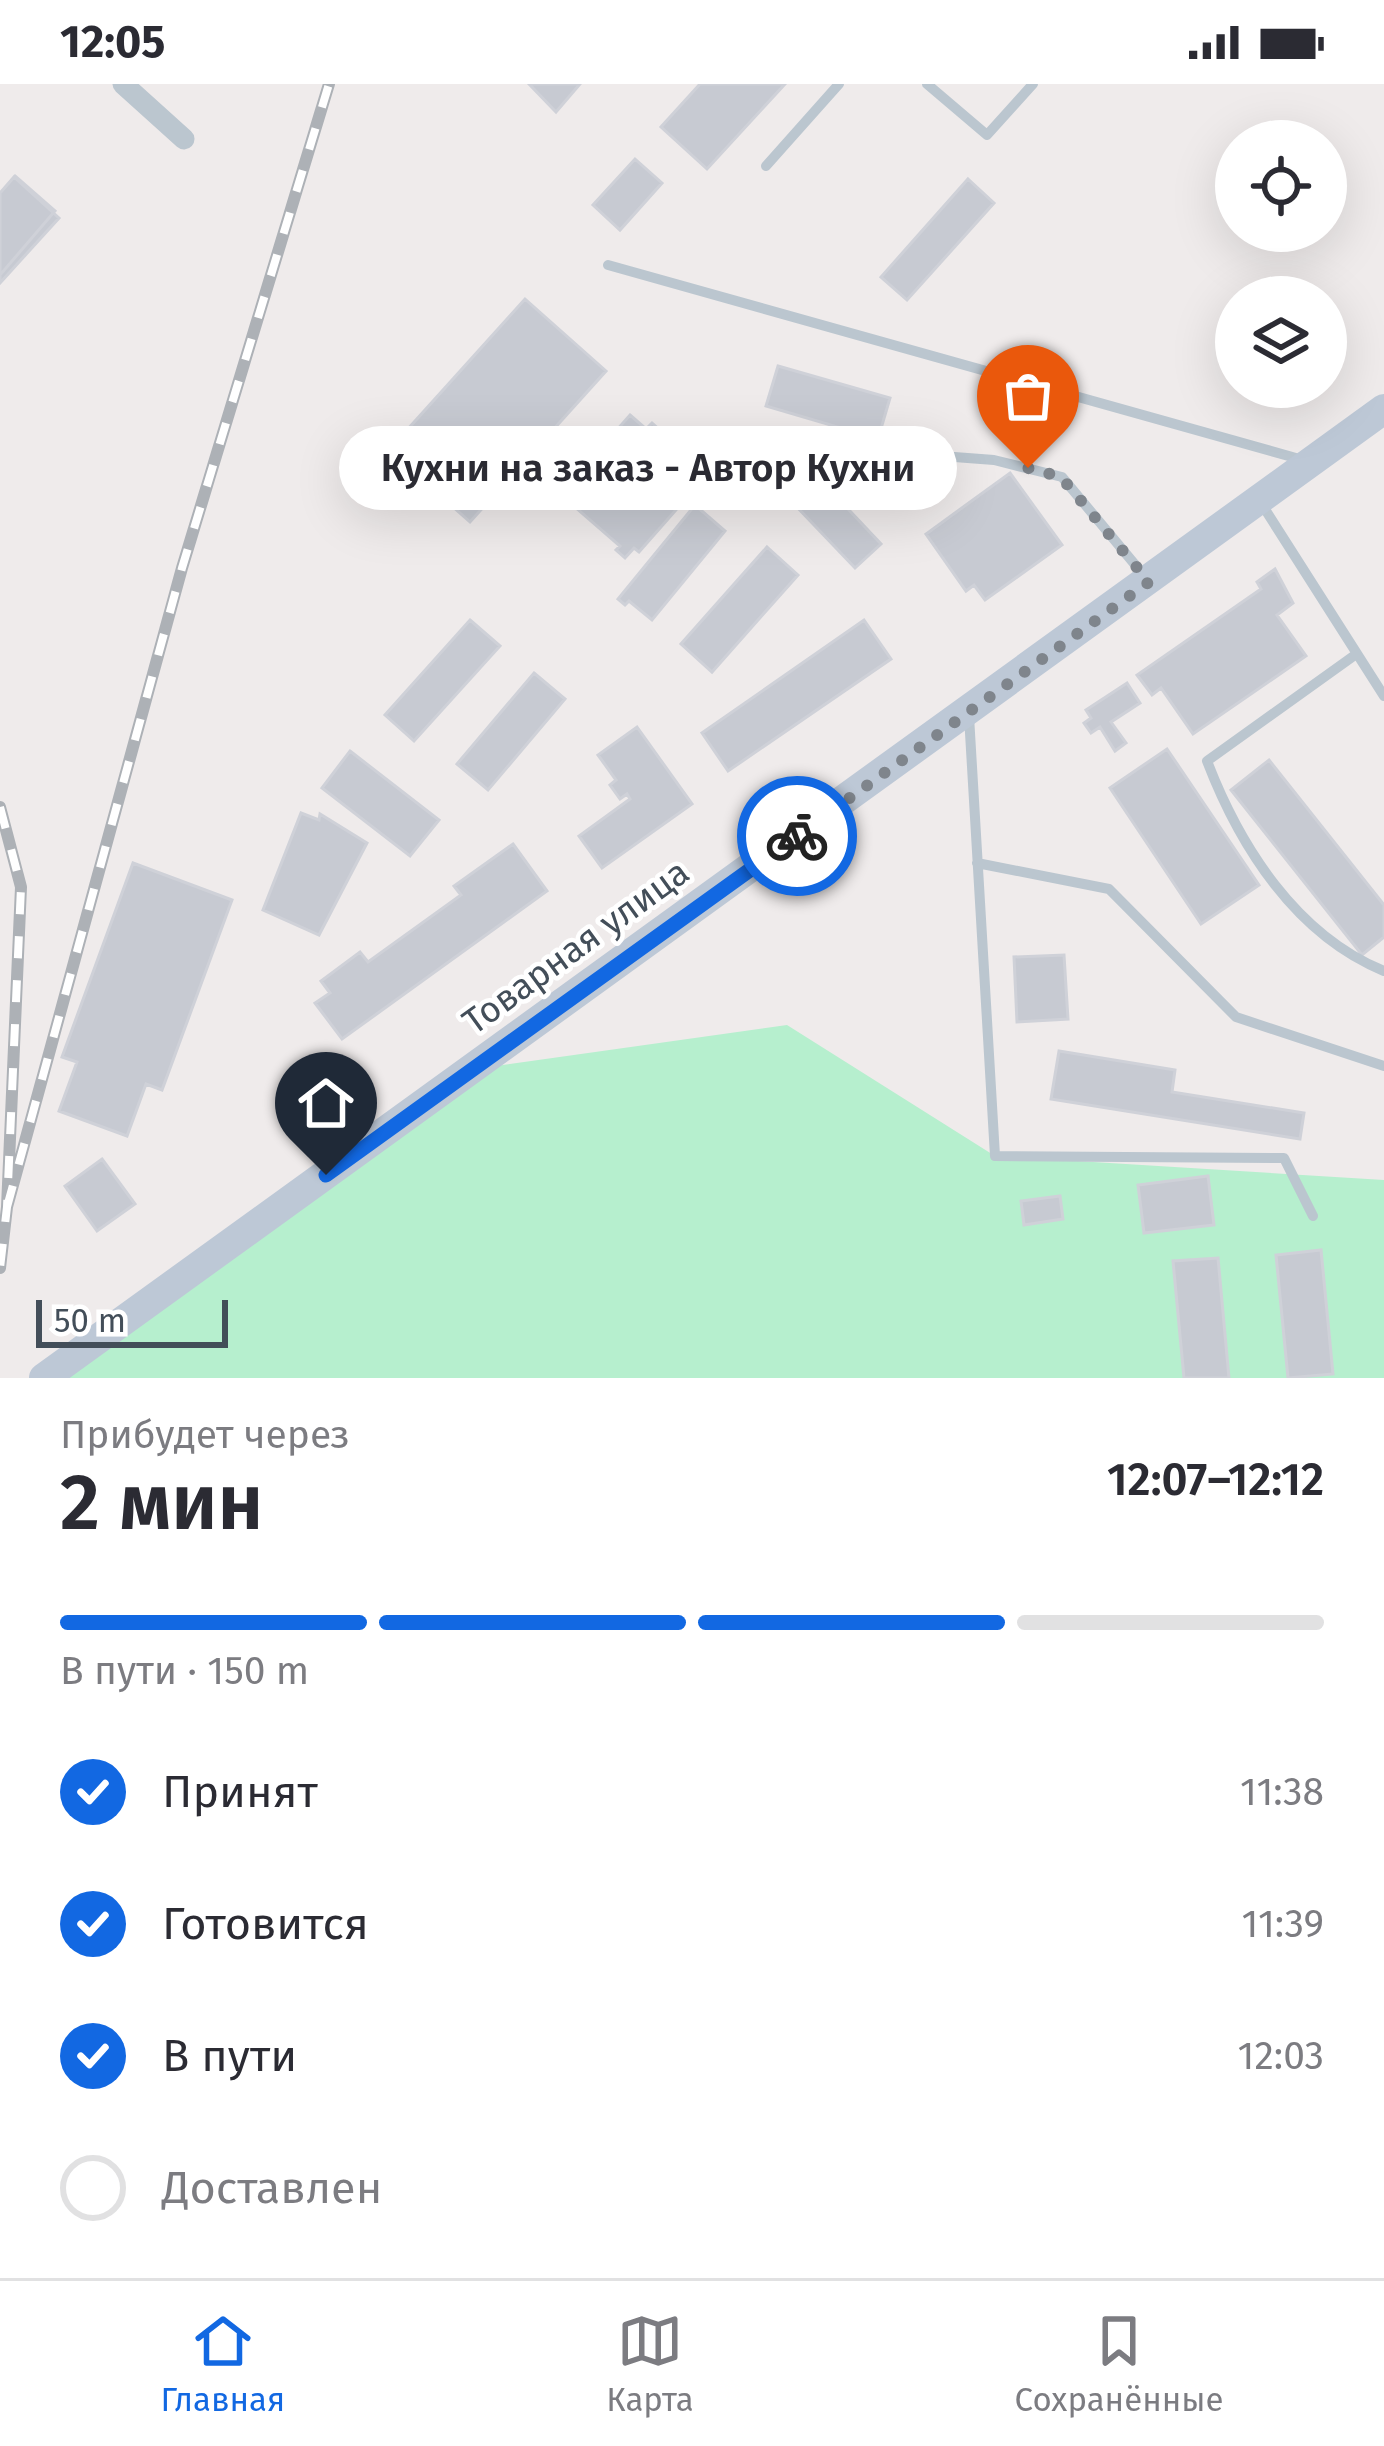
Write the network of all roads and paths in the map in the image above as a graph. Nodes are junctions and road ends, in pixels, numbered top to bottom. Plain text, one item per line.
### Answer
1 (123, 84) edge
2 (839, 84) edge
3 (927, 84) edge
4 (1033, 84) edge
5 (184, 139) dead end
6 (766, 166) dead end
7 (608, 265) dead end
8 (1384, 409) edge
9 (788, 436) dead end
10 (1312, 462) junction
11 (1259, 500) junction
12 (1149, 582) junction
13 (1354, 655) junction
14 (1384, 695) edge
15 (969, 712) junction
16 (977, 863) junction
17 (1384, 971) edge
18 (1384, 1066) edge
19 (1313, 1216) dead end
20 (44, 1378) edge

1 - 5 street
2 - 6 lane
3 - 4 lane
7 - 10 lane
8 - 10 street, Товарная улица
9 - 12 lane
10 - 11 street, Товарная улица
11 - 12 street, Товарная улица
11 - 13 lane
12 - 15 street, Товарная улица
13 - 14 lane
13 - 17 lane
15 - 16 lane
15 - 20 street, Товарная улица
16 - 18 lane
16 - 19 lane

